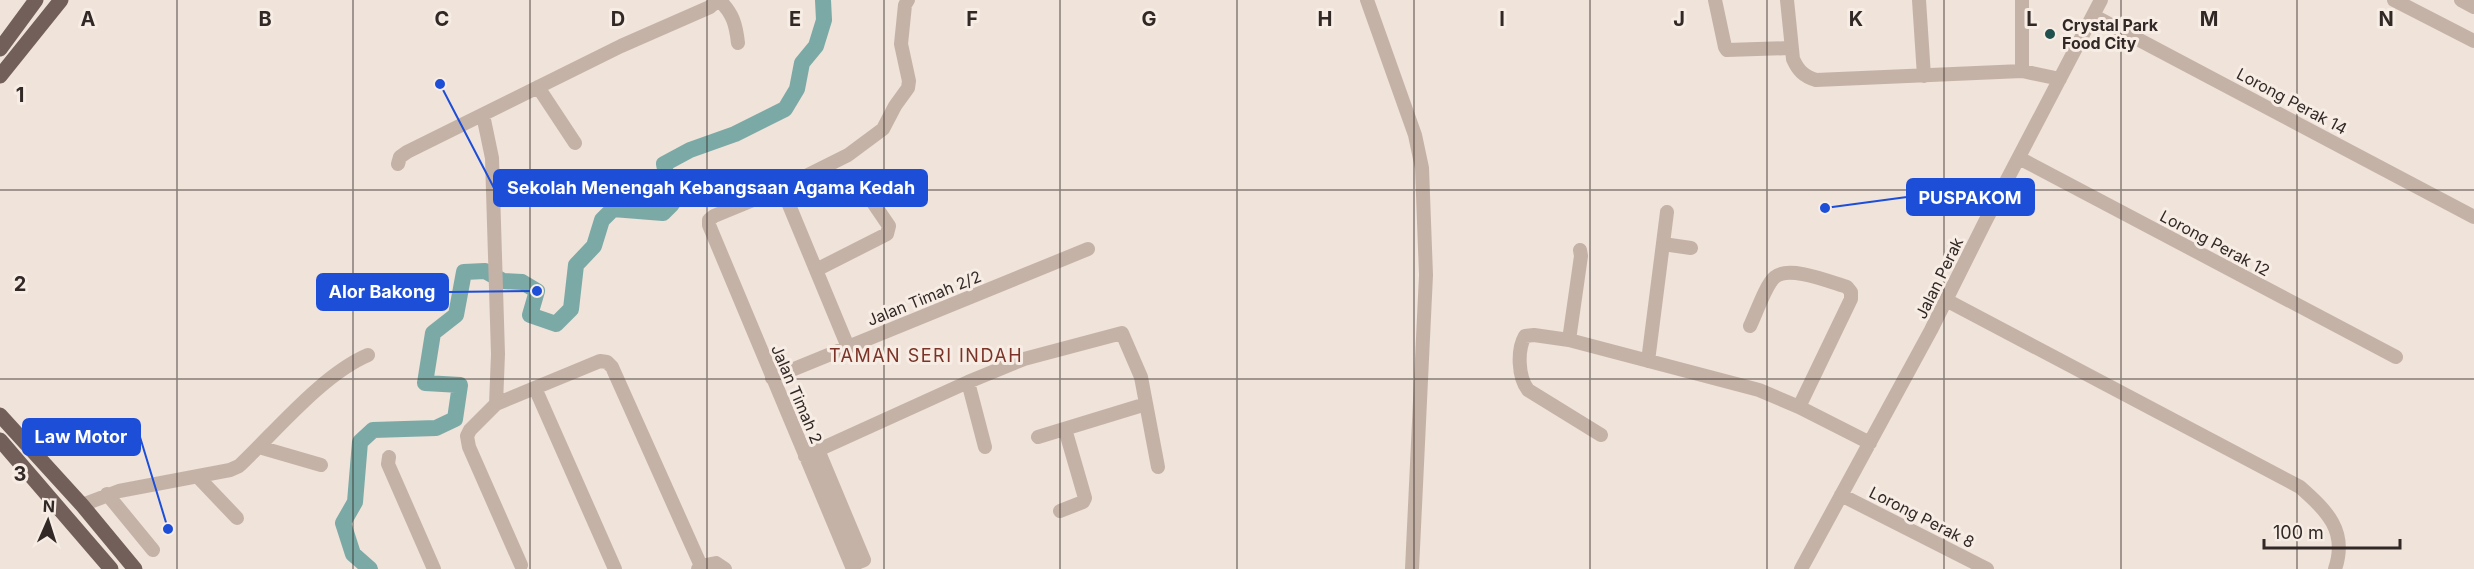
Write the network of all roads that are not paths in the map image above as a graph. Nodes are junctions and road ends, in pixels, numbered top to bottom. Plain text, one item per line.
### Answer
1 (36, 0) edge
2 (61, 0) edge
3 (718, 0) edge
4 (908, 0) edge
5 (1367, 0) edge
6 (1715, 0) edge
7 (1787, 0) edge
8 (1919, 0) edge
9 (2022, 0) edge
10 (2101, 0) edge
11 (2394, 0) edge
12 (2461, 0) edge
13 (2474, 7) edge
14 (2094, 16) junction
15 (2474, 41) edge
16 (738, 43) dead end
17 (1791, 48) junction
18 (0, 49) edge
19 (2022, 71) junction
20 (0, 76) edge
21 (1924, 76) junction
22 (2060, 79) junction
23 (538, 87) junction
24 (483, 116) junction
25 (575, 143) dead end
26 (2019, 158) junction
27 (398, 165) dead end
28 (782, 188) junction
29 (872, 201) dead end
30 (1668, 212) dead end
31 (2474, 217) edge
32 (1663, 244) junction
33 (1691, 248) dead end
34 (1088, 249) dead end
35 (1580, 250) dead end
36 (816, 270) junction
37 (1946, 300) junction
38 (1750, 326) dead end
39 (1569, 340) junction
40 (848, 347) junction
41 (368, 355) dead end
42 (2396, 357) dead end
43 (1648, 361) junction
44 (772, 378) junction
45 (968, 382) junction
46 (536, 388) junction
47 (496, 404) junction
48 (1146, 404) junction
49 (1799, 407) junction
50 (0, 415) edge
51 (1065, 429) junction
52 (1601, 435) dead end
53 (1038, 437) dead end
54 (0, 440) edge
55 (1870, 443) junction
56 (259, 447) junction
57 (985, 447) dead end
58 (812, 453) junction
59 (389, 457) dead end
60 (321, 465) dead end
61 (1158, 467) dead end
62 (198, 476) junction
63 (107, 494) junction
64 (1841, 495) junction
65 (82, 505) junction
66 (1060, 511) dead end
67 (237, 518) dead end
68 (153, 550) dead end
69 (852, 567) edge
70 (519, 568) edge
71 (700, 568) edge
72 (111, 569) edge
73 (135, 569) edge
74 (434, 569) edge
75 (615, 569) edge
76 (725, 569) edge
77 (1412, 569) edge
78 (1801, 569) edge
79 (1987, 569) edge
80 (2335, 569) edge

1 - 18 main road
2 - 20 main road
3 - 16 street
3 - 23 street
4 - 28 street
5 - 77 street
6 - 17 street
7 - 17 street
8 - 21 street
9 - 19 street
10 - 14 street, Jalan Perak
11 - 15 street
12 - 13 street
14 - 22 street, Jalan Perak
14 - 31 street, Lorong Perak 14
17 - 21 street
19 - 21 street
19 - 22 street
22 - 26 street, Jalan Perak
23 - 24 street
23 - 25 street
24 - 27 street
24 - 47 street
26 - 37 street, Jalan Perak
26 - 42 street, Lorong Perak 12
28 - 36 street
28 - 44 street, Jalan Timah 2
29 - 36 street
30 - 32 street
32 - 33 street
32 - 43 street
34 - 40 street, Jalan Timah 2/2
35 - 39 street
36 - 40 street
37 - 55 street, Jalan Perak
37 - 80 street
38 - 49 street
39 - 43 street
39 - 52 street
40 - 44 street, Jalan Timah 2/2
41 - 56 street
43 - 49 street
44 - 58 street, Jalan Timah 2
45 - 48 street
45 - 57 street
45 - 58 street
46 - 47 street
46 - 71 street
46 - 75 street
47 - 70 street
48 - 51 street
48 - 61 street
49 - 55 street
50 - 65 main road
51 - 53 street
51 - 66 street
54 - 72 main road
55 - 64 street, Jalan Perak
56 - 60 street
56 - 62 street
58 - 69 street, Jalan Timah 2
59 - 74 street
62 - 63 street
62 - 67 street
63 - 65 street
63 - 68 street
64 - 78 street, Jalan Perak
64 - 79 street, Lorong Perak 8
65 - 73 main road
71 - 76 street

